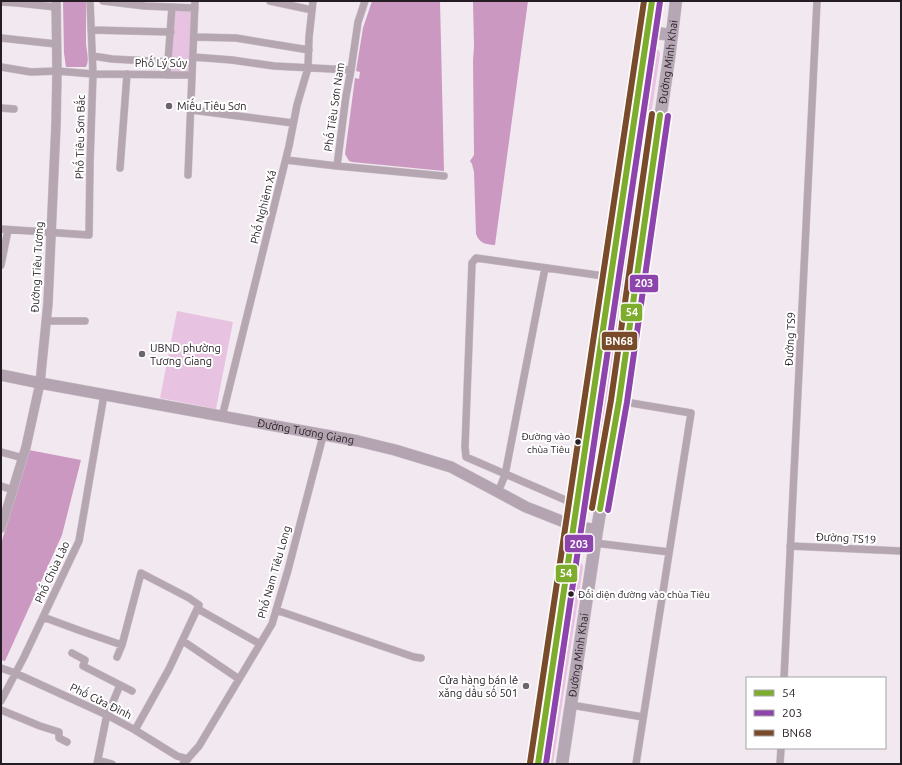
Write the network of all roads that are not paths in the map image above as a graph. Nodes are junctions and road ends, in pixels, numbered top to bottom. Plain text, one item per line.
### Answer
1 (90, 1) edge
2 (103, 1) edge
3 (270, 1) edge
4 (313, 1) edge
5 (365, 1) edge
6 (652, 1) edge
7 (676, 1) edge
8 (817, 1) edge
9 (1, 2) edge
10 (56, 4) edge
11 (195, 4) edge
12 (172, 7) junction
13 (312, 10) junction
14 (91, 30) junction
15 (171, 32) junction
16 (648, 32) junction
17 (672, 35) junction
18 (194, 36) junction
19 (1, 38) edge
20 (56, 44) junction
21 (309, 50) junction
22 (93, 56) junction
23 (193, 57) junction
24 (169, 62) junction
25 (1, 67) edge
26 (308, 68) junction
27 (351, 70) junction
28 (57, 71) junction
29 (93, 74) junction
30 (128, 74) junction
31 (168, 75) junction
32 (192, 75) junction
33 (1, 108) edge
34 (14, 109) dead end
35 (191, 110) junction
36 (293, 124) junction
37 (286, 160) junction
38 (337, 166) junction
39 (120, 168) dead end
40 (188, 175) dead end
41 (444, 176) dead end
42 (5, 229) edge
43 (51, 233) junction
44 (1, 265) edge
45 (545, 268) junction
46 (610, 277) junction
47 (46, 321) junction
48 (85, 321) dead end
49 (1, 375) edge
50 (40, 383) junction
51 (104, 395) junction
52 (619, 401) junction
53 (222, 417) junction
54 (323, 436) junction
55 (1, 452) edge
56 (23, 458) junction
57 (505, 474) junction
58 (1, 486) edge
59 (13, 490) junction
60 (498, 492) junction
61 (577, 506) junction
62 (574, 526) junction
63 (1, 528) edge
64 (597, 530) junction
65 (595, 543) junction
66 (790, 546) junction
67 (901, 551) edge
68 (669, 552) junction
69 (198, 610) junction
70 (276, 610) junction
71 (43, 617) junction
72 (183, 640) junction
73 (260, 644) junction
74 (122, 645) junction
75 (72, 653) dead end
76 (117, 657) dead end
77 (421, 658) dead end
78 (1, 668) edge
79 (16, 673) junction
80 (784, 677) edge
81 (239, 679) junction
82 (120, 685) junction
83 (132, 691) dead end
84 (1, 701) edge
85 (571, 705) junction
86 (1, 710) edge
87 (107, 715) junction
88 (643, 717) junction
89 (135, 730) junction
90 (67, 742) dead end
91 (781, 749) edge
92 (185, 761) edge
93 (98, 762) edge
94 (112, 764) edge
95 (538, 764) edge
96 (562, 764) edge
97 (636, 764) edge
98 (780, 764) edge

1 - 14 street, Phố Tiêu Sơn Bắc
2 - 12 street
3 - 13 street
4 - 13 street, Phố Nghiêm Xá
5 - 27 street, Phố Tiêu Sơn Nam
6 - 16 main road, Đường Minh Khai
7 - 17 main road, Đường Minh Khai
8 - 66 street, Đường TS9
9 - 10 street
10 - 20 street, Đường Tiêu Tương
11 - 12 street
11 - 18 street, Phố Lý Súy
12 - 15 street
13 - 21 street, Phố Nghiêm Xá
14 - 15 street
14 - 22 street, Phố Tiêu Sơn Bắc
15 - 24 street
16 - 17 main road
16 - 46 main road, Đường Minh Khai
17 - 52 main road, Đường Minh Khai
18 - 21 street
18 - 23 street, Phố Lý Súy
19 - 20 street
20 - 28 street, Đường Tiêu Tương
21 - 26 street, Phố Nghiêm Xá
22 - 24 street
22 - 29 street, Phố Tiêu Sơn Bắc
23 - 26 street
23 - 32 street, Phố Lý Súy
24 - 31 street
25 - 28 street, Phố Lý Súy
26 - 27 street
26 - 36 street, Phố Nghiêm Xá
27 - 38 street, Phố Tiêu Sơn Nam
28 - 29 street, Phố Lý Súy
28 - 43 street, Đường Tiêu Tương
29 - 30 street, Phố Lý Súy
29 - 43 street, Phố Tiêu Sơn Bắc
30 - 31 street, Phố Lý Súy
30 - 39 street
31 - 32 street, Phố Lý Súy
32 - 35 street
33 - 34 street
35 - 36 street
35 - 40 street
36 - 37 street, Phố Nghiêm Xá
37 - 38 street, Phố Tiêu Sơn Nam
37 - 53 street, Phố Nghiêm Xá
38 - 41 street
42 - 43 street
42 - 44 street
43 - 47 street, Đường Tiêu Tương
45 - 46 street
45 - 57 street
45 - 57 street
46 - 61 main road, Đường Minh Khai
47 - 48 street
47 - 50 street, Đường Tiêu Tương
49 - 50 main road, Đường Tương Giang
50 - 51 main road, Đường Tương Giang
50 - 56 street, Đường Tiêu Tương
51 - 53 main road, Đường Tương Giang
51 - 71 street, Phố Chùa Lào
52 - 64 main road, Đường Minh Khai
52 - 68 street
53 - 54 main road, Đường Tương Giang
54 - 60 main road, Đường Tương Giang
54 - 70 street, Phố Nam Tiêu Long
55 - 56 street
56 - 59 street, Đường Tiêu Tương
57 - 60 street
57 - 61 street
58 - 59 street
59 - 63 street, Đường Tiêu Tương
60 - 62 main road, Đường Tương Giang
61 - 62 main road, Đường Minh Khai
62 - 64 main road, Đường Tương Giang
62 - 95 main road, Đường Minh Khai
64 - 65 main road, Đường Minh Khai
65 - 68 street
65 - 85 main road, Đường Minh Khai
66 - 67 street, Đường TS19
66 - 80 street, Đường TS9
68 - 88 street
69 - 72 street
69 - 73 street
69 - 74 street
70 - 73 street, Phố Nam Tiêu Long
70 - 77 street
71 - 74 street
71 - 79 street, Phố Chùa Lào
72 - 81 street
72 - 89 street
73 - 81 street, Phố Nam Tiêu Long
74 - 76 street
75 - 82 street
78 - 79 street, Phố Cửa Đình
79 - 84 street, Phố Chùa Lào
79 - 87 street, Phố Cửa Đình
81 - 92 street, Phố Nam Tiêu Long
82 - 83 street
82 - 87 street
85 - 88 street
85 - 96 main road, Đường Minh Khai
86 - 90 street
87 - 89 street, Phố Cửa Đình
87 - 93 street
88 - 97 street
89 - 92 street, Phố Cửa Đình
91 - 98 street
93 - 94 street

